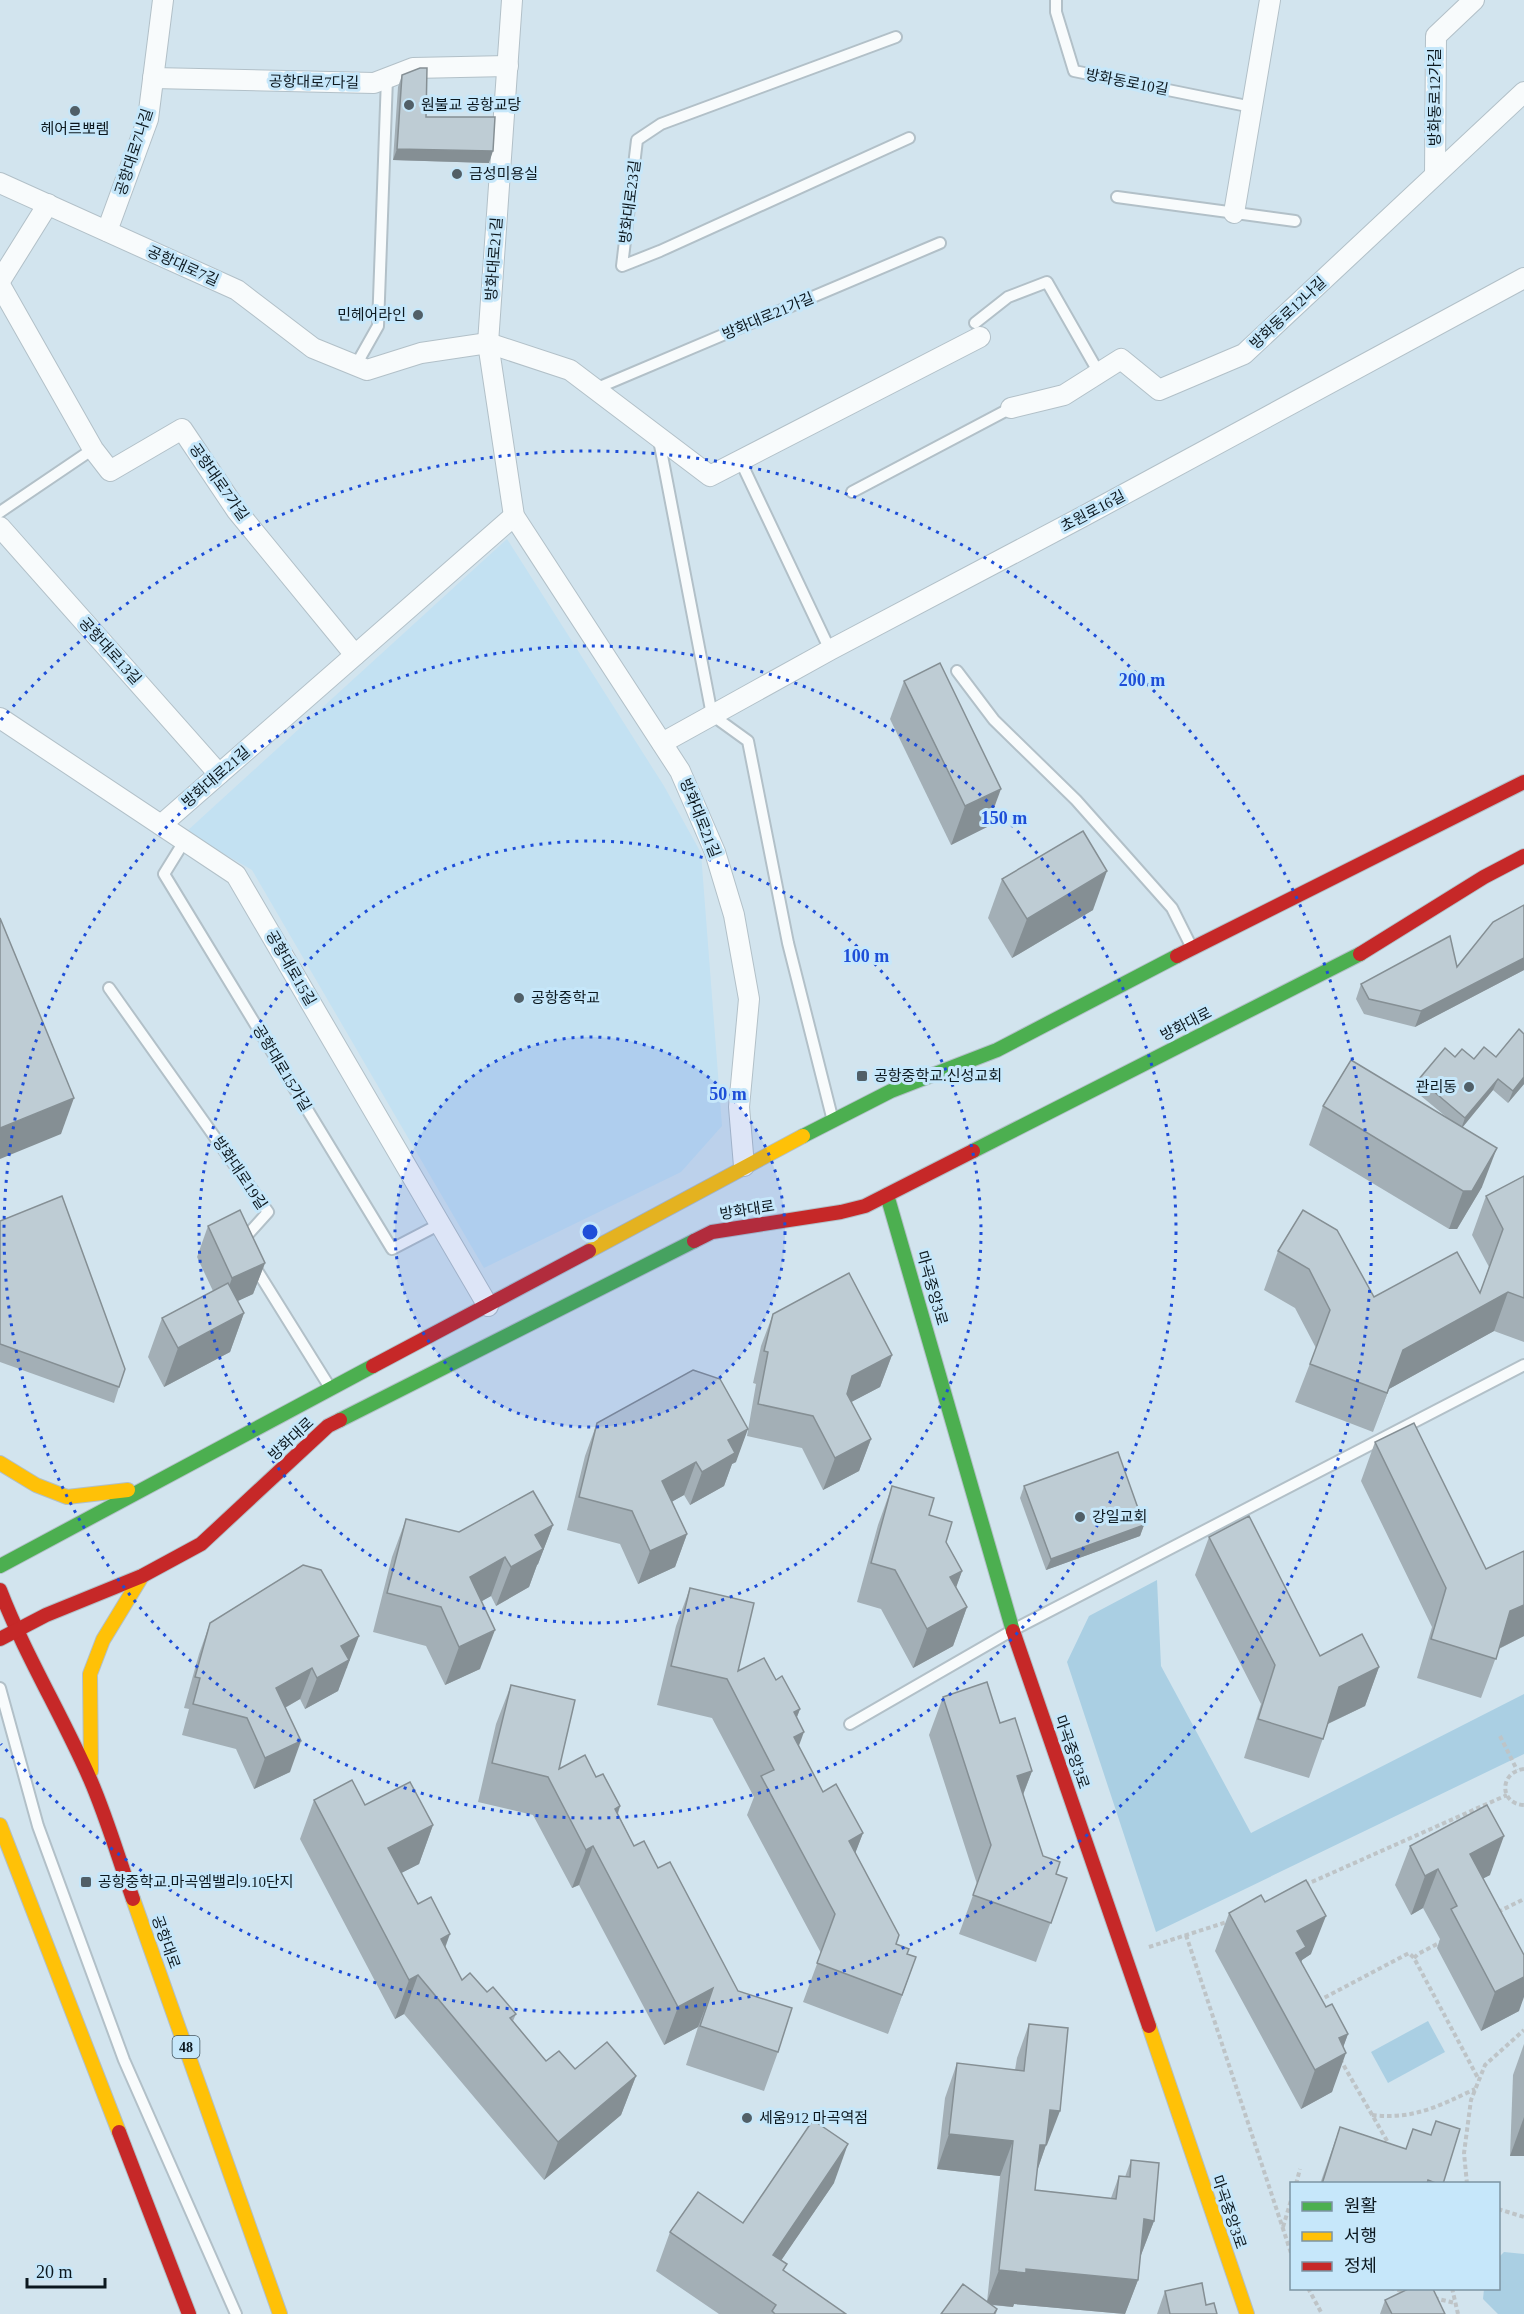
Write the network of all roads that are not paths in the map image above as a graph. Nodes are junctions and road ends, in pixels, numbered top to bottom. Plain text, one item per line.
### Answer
1 (163, 0) edge
2 (513, 0) edge
3 (1056, 0) edge
4 (1270, 0) edge
5 (1474, 0) edge
6 (896, 37) dead end
7 (508, 66) junction
8 (153, 78) junction
9 (387, 78) junction
10 (1524, 92) edge
11 (1251, 107) junction
12 (909, 138) dead end
13 (1435, 175) junction
14 (0, 183) edge
15 (1117, 197) dead end
16 (48, 204) junction
17 (1234, 213) junction
18 (1295, 221) dead end
19 (108, 231) junction
20 (940, 243) dead end
21 (1524, 278) edge
22 (0, 283) edge
23 (977, 330) joint
24 (488, 343) junction
25 (356, 365) junction
26 (1099, 373) junction
27 (595, 389) junction
28 (1011, 408) joint
29 (658, 436) junction
30 (93, 449) junction
31 (740, 460) junction
32 (852, 492) dead end
33 (0, 512) edge
34 (514, 516) junction
35 (0, 527) edge
36 (830, 650) junction
37 (355, 655) junction
38 (957, 671) dead end
39 (712, 715) junction
40 (0, 718) edge
41 (662, 743) junction
42 (219, 774) junction
43 (1524, 782) edge
44 (161, 825) junction
45 (185, 840) junction
46 (1524, 856) edge
47 (1192, 948) junction
48 (109, 988) dead end
49 (833, 1120) junction
50 (744, 1166) junction
51 (887, 1195) junction
52 (440, 1224) junction
53 (488, 1306) junction
54 (1524, 1365) edge
55 (332, 1390) junction
56 (0, 1463) edge
57 (144, 1488) junction
58 (0, 1566) edge
59 (141, 1576) junction
60 (0, 1590) edge
61 (15, 1630) junction
62 (1013, 1630) junction
63 (0, 1639) edge
64 (0, 1688) edge
65 (850, 1724) dead end
66 (91, 1781) junction
67 (0, 1825) edge
68 (189, 2314) edge
69 (236, 2314) edge
70 (280, 2314) edge
71 (1247, 2314) edge

1 - 8 street, 공항대로7나길
2 - 7 street, 방화대로21길
3 - 11 lane, 방화동로10길
4 - 11 street
5 - 13 street, 방화동로12가길
6 - 12 lane, 방화대로23길
7 - 9 street, 공항대로7다길
7 - 24 street, 방화대로21길
8 - 9 street, 공항대로7다길
8 - 19 street, 공항대로7나길
9 - 25 lane
10 - 13 street, 방화동로12나길
11 - 17 street
13 - 26 street, 방화동로12나길
14 - 16 street, 공항대로7길
15 - 17 lane
16 - 19 street, 공항대로7길
16 - 22 street, 공항대로7가길
17 - 18 lane
19 - 25 street, 공항대로7길
20 - 27 lane, 방화대로21가길
21 - 36 street, 초원로16길
22 - 30 street, 공항대로7가길
23 - 26 lane
23 - 31 street
24 - 25 street, 공항대로7길
24 - 27 street
24 - 34 street, 방화대로21길
26 - 28 street, 방화동로12나길
27 - 29 street
28 - 32 lane
29 - 31 street
29 - 39 lane
30 - 33 lane
30 - 37 street, 공항대로7가길
31 - 36 lane
34 - 37 street, 방화대로21길
34 - 41 street, 방화대로21길
35 - 42 street, 공항대로13길
36 - 39 street, 초원로16길
37 - 42 street, 방화대로21길
38 - 47 lane
39 - 41 street, 초원로16길
39 - 49 lane
40 - 44 street, 공항대로15길
41 - 50 street, 방화대로21길
42 - 44 street, 방화대로21길
43 - 47 main road, 방화대로
44 - 45 street, 공항대로15길
45 - 52 street, 공항대로15길
45 - 52 lane, 공항대로15가길
46 - 51 main road, 방화대로
47 - 49 main road, 방화대로
48 - 55 lane, 방화대로19길
49 - 50 main road, 방화대로
50 - 53 main road, 방화대로
51 - 59 main road, 방화대로
51 - 62 main road, 마곡중앙3로
52 - 53 street, 공항대로15길
53 - 55 main road, 방화대로
54 - 62 lane
55 - 57 main road, 방화대로
56 - 57 main road
57 - 58 main road, 방화대로
59 - 61 main road, 방화대로
59 - 66 main road
60 - 61 main road, 공항대로 / 48
61 - 63 main road, 방화대로
61 - 66 main road, 공항대로 / 48
62 - 65 lane
62 - 71 main road, 마곡중앙3로
64 - 69 lane
66 - 70 main road, 공항대로 / 48
67 - 68 main road

